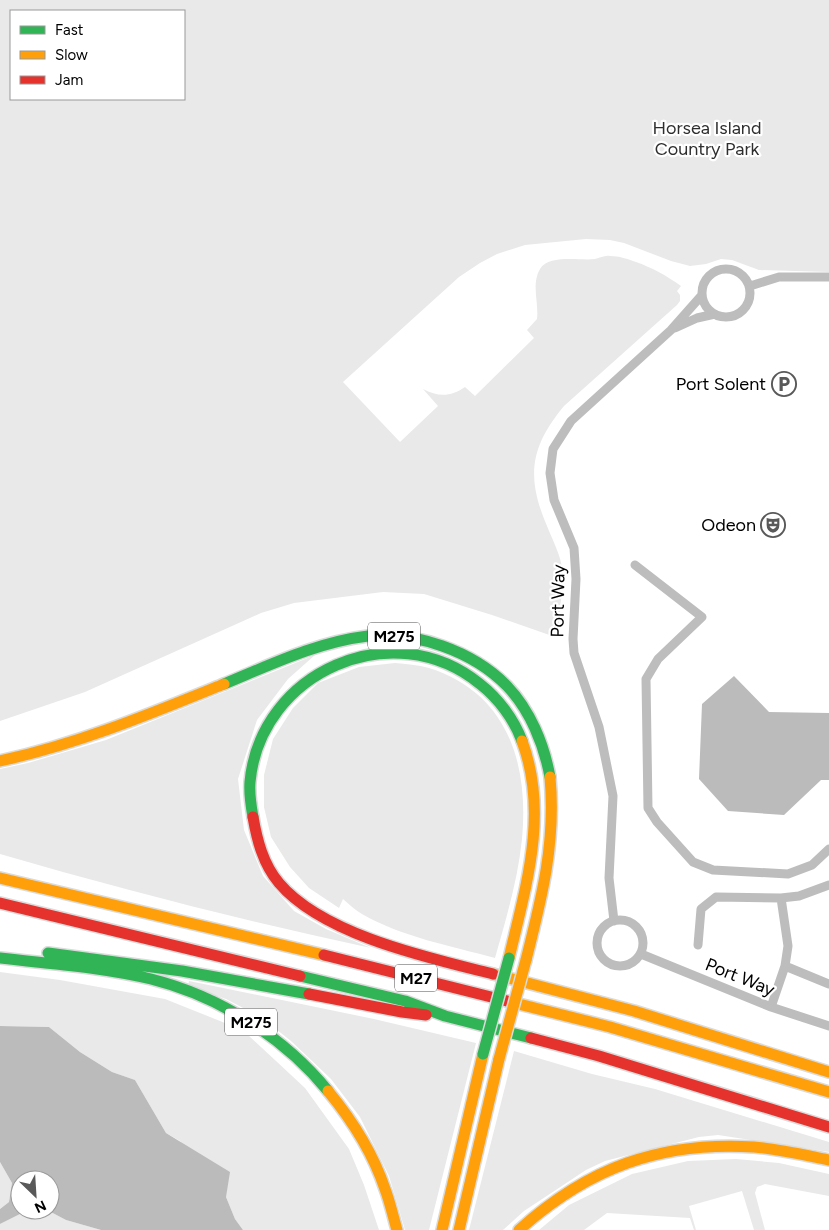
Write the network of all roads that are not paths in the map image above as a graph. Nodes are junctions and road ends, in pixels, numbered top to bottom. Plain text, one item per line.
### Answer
1 (829, 277) edge
2 (750, 286) junction
3 (702, 295) junction
4 (714, 314) junction
5 (671, 330) junction
6 (635, 565) dead end
7 (0, 761) edge
8 (829, 849) edge
9 (0, 878) edge
10 (829, 885) edge
11 (781, 898) junction
12 (0, 903) edge
13 (614, 921) junction
14 (698, 945) dead end
15 (0, 949) edge
16 (641, 954) junction
17 (0, 958) edge
18 (784, 966) junction
19 (829, 984) edge
20 (771, 1007) junction
21 (446, 1016) junction
22 (829, 1026) edge
23 (829, 1072) edge
24 (829, 1092) edge
25 (829, 1127) edge
26 (829, 1160) edge
27 (397, 1230) edge
28 (442, 1230) edge
29 (459, 1230) edge
30 (519, 1230) edge

1 - 2 street
2 - 3 street
2 - 4 street
3 - 4 street
3 - 5 street, Port Way
4 - 5 street, Port Way
5 - 13 street, Port Way
6 - 8 street
7 - 29 highway, M275, bridge
9 - 24 highway, M27
10 - 11 street
11 - 14 street
11 - 18 street
12 - 21 highway, M27
13 - 16 street
13 - 16 street
15 - 21 highway
16 - 20 street, Port Way
17 - 27 highway, M275
18 - 19 street
18 - 20 street
20 - 22 street, Port Way
21 - 25 highway, M27
23 - 28 highway, bridge
26 - 30 highway

